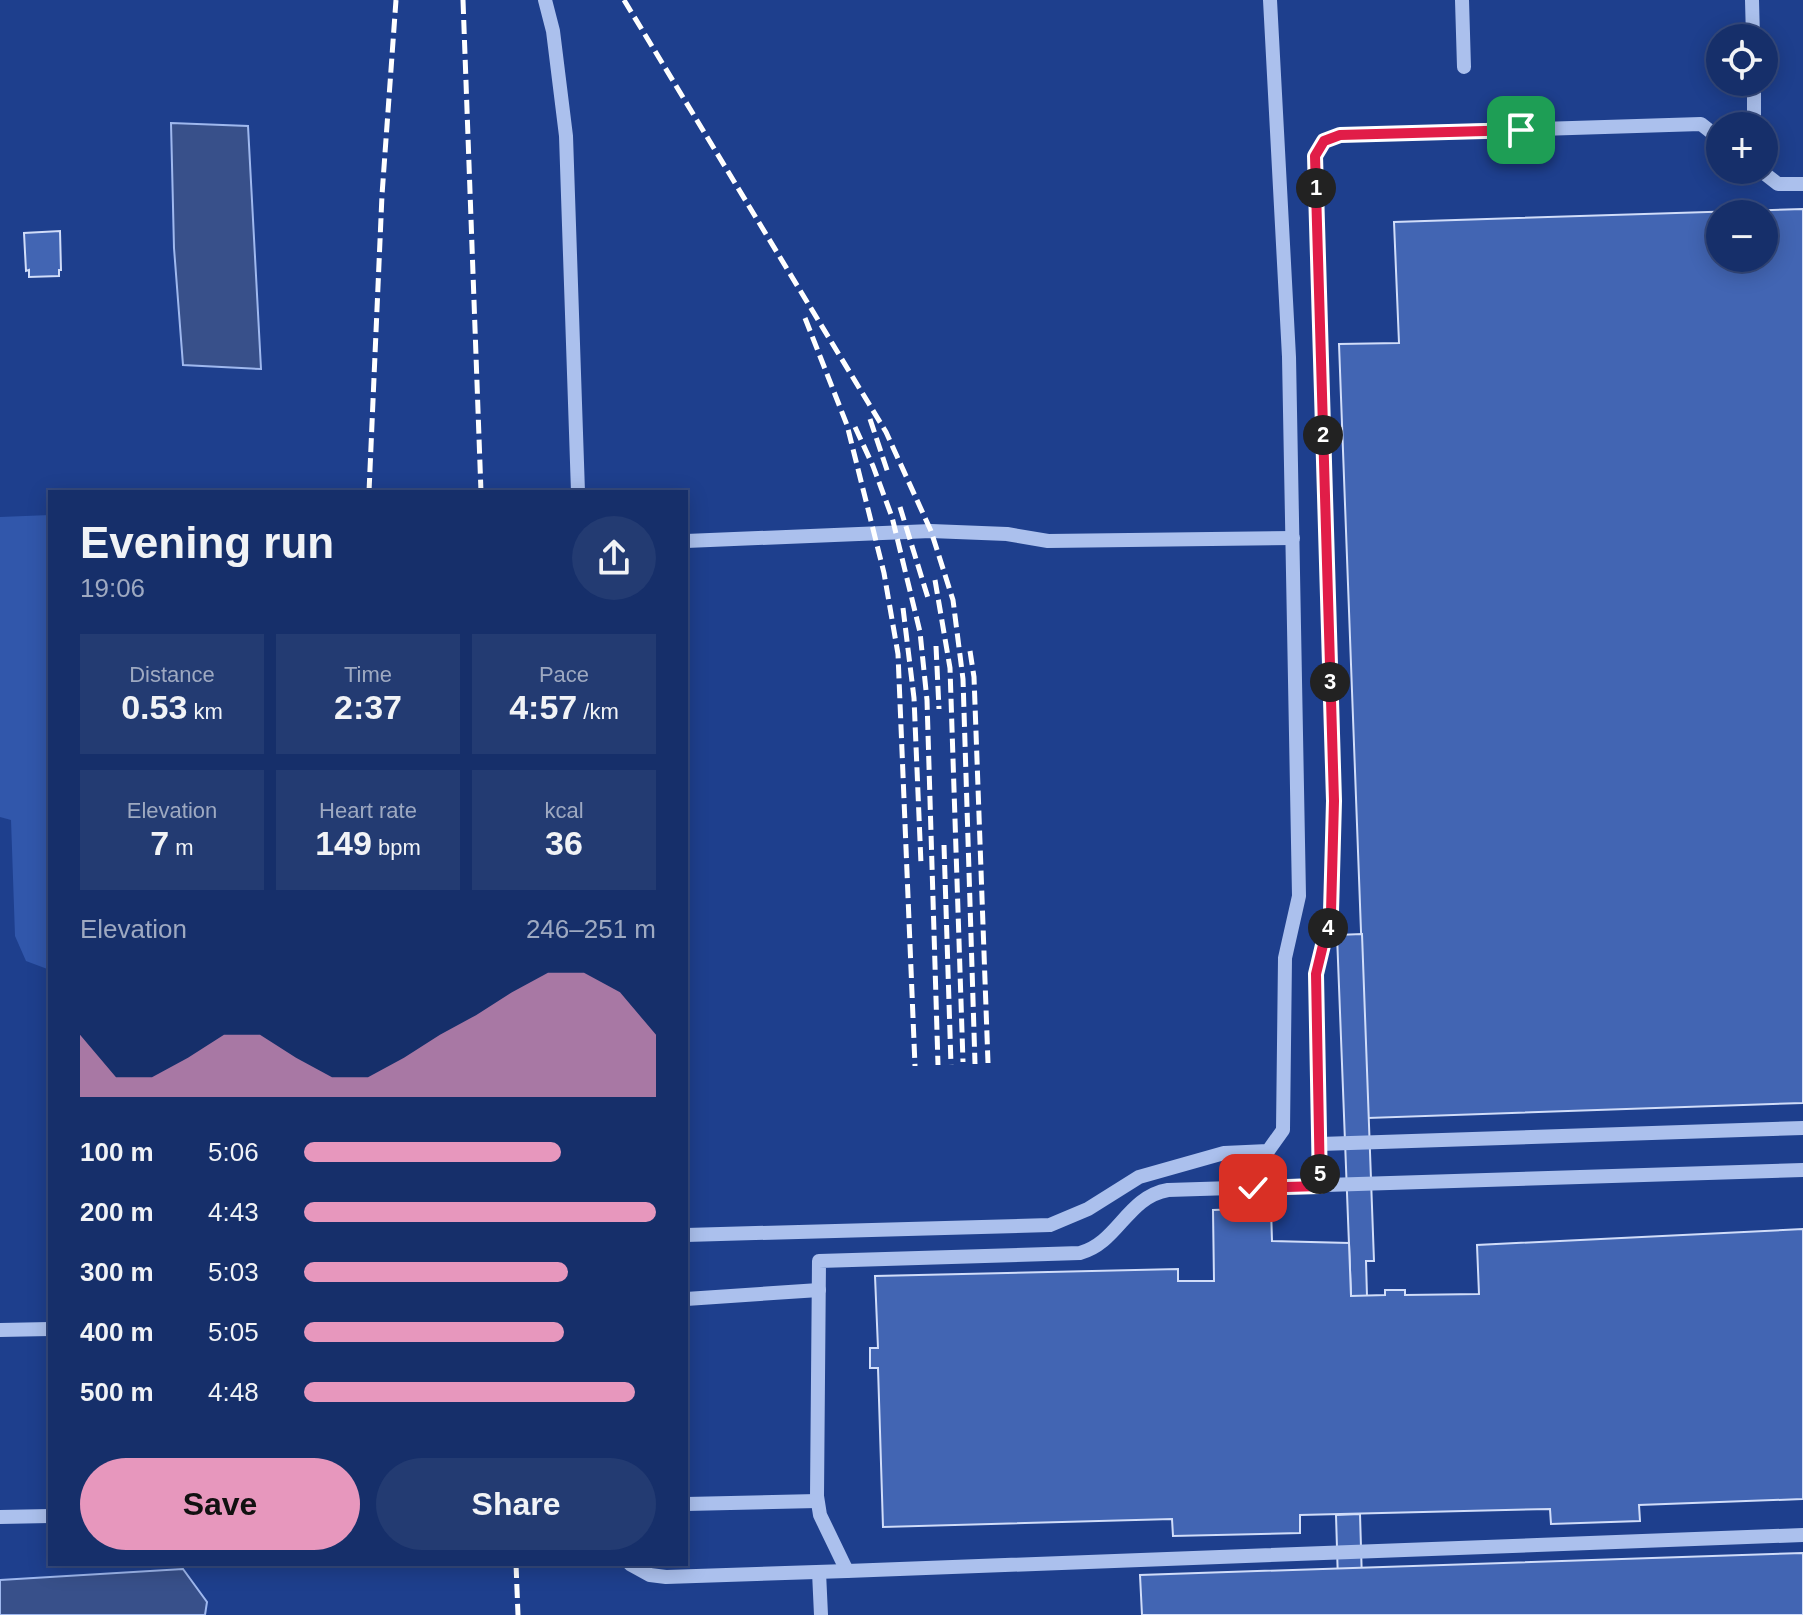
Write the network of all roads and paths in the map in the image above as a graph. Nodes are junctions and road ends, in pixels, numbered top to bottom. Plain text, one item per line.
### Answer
1 (545, 0) edge
2 (1270, 0) edge
3 (1462, 0) edge
4 (1752, 0) edge
5 (1753, 24) edge
6 (1464, 67) dead end
7 (1706, 128) edge
8 (1778, 184) edge
9 (1803, 184) edge
10 (578, 490) edge
11 (1293, 538) junction
12 (688, 541) edge
13 (1803, 1128) edge
14 (1320, 1144) junction
15 (1803, 1170) edge
16 (1320, 1186) junction
17 (688, 1235) edge
18 (819, 1290) junction
19 (688, 1299) edge
20 (48, 1329) edge
21 (0, 1330) edge
22 (817, 1501) junction
23 (688, 1504) edge
24 (48, 1516) edge
25 (0, 1517) edge
26 (1803, 1535) edge
27 (634, 1566) edge
28 (847, 1571) junction
29 (819, 1572) junction
30 (821, 1615) edge

1 - 10 lane
2 - 11 lane
3 - 6 lane
4 - 5 lane
7 - 14 lane
8 - 9 lane
11 - 12 lane
11 - 17 lane
13 - 14 lane
14 - 16 lane
15 - 16 lane
16 - 18 lane
18 - 19 lane
18 - 22 lane
20 - 21 lane
22 - 23 lane
22 - 28 lane
24 - 25 lane
26 - 28 lane
27 - 29 lane
28 - 29 lane
29 - 30 lane

